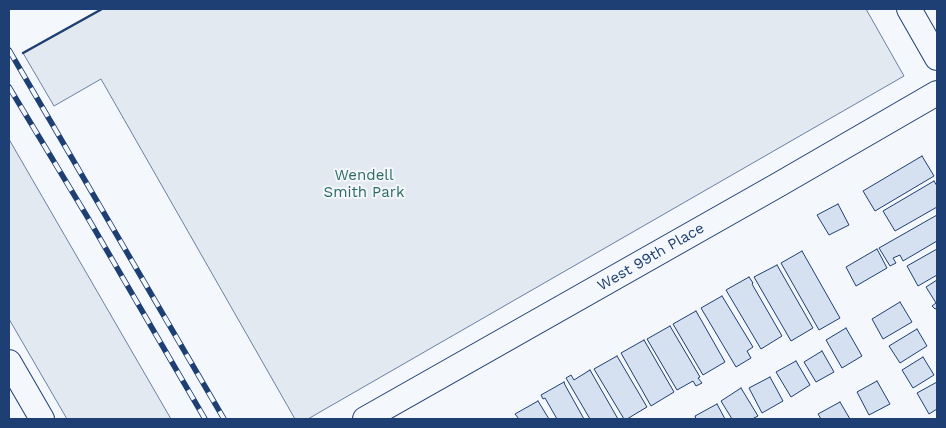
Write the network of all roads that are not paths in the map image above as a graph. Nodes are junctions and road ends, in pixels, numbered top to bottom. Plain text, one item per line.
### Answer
1 (909, 9) edge
2 (937, 58) edge
3 (937, 93) edge
4 (9, 362) edge
5 (42, 419) edge
6 (365, 419) edge

1 - 2 street
3 - 6 street, West 99th Place
4 - 5 street

